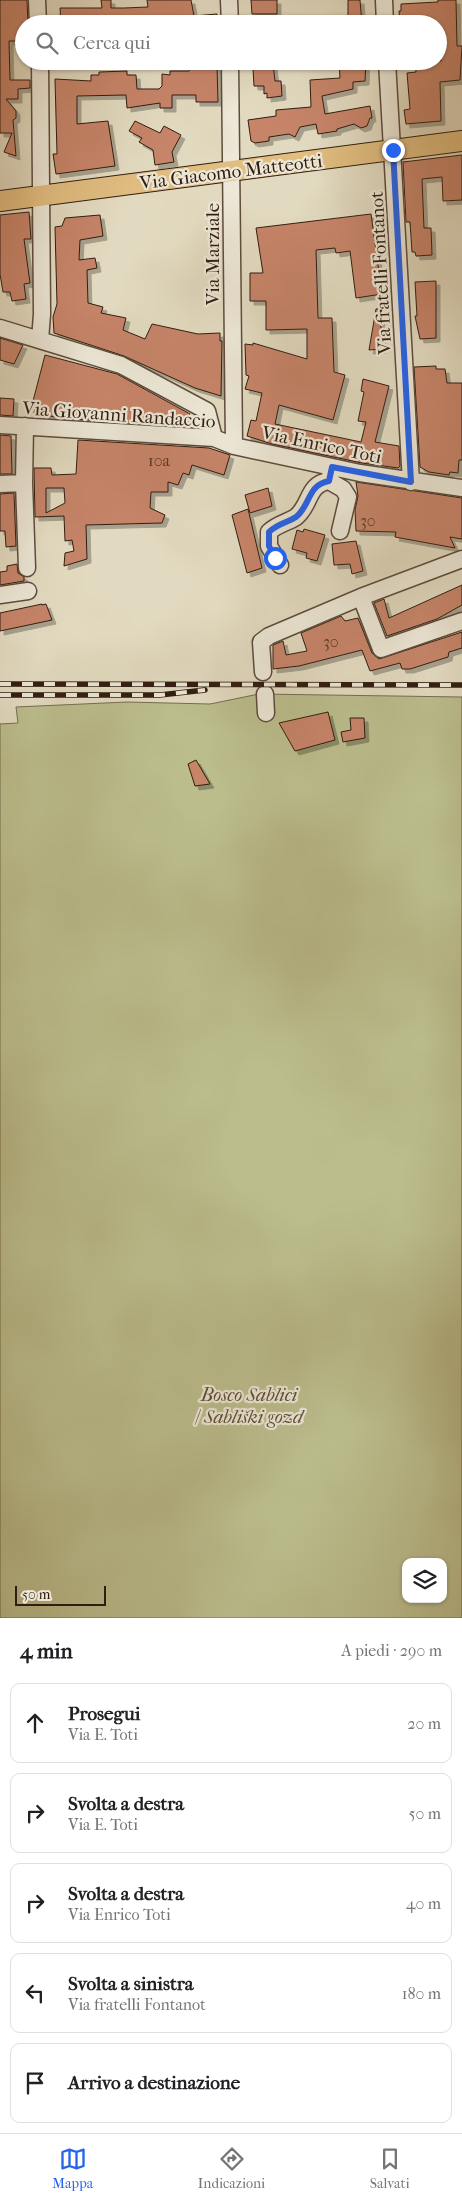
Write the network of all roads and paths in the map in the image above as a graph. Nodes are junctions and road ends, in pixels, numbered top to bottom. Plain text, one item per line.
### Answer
1 (37, 0) edge
2 (229, 0) edge
3 (384, 0) edge
4 (38, 15) edge
5 (230, 15) edge
6 (385, 15) edge
7 (40, 70) edge
8 (230, 70) edge
9 (389, 70) edge
10 (462, 141) edge
11 (393, 150) junction
12 (231, 171) junction
13 (40, 196) junction
14 (0, 201) edge
15 (0, 328) edge
16 (40, 340) junction
17 (232, 410) junction
18 (207, 411) junction
19 (0, 425) edge
20 (25, 426) junction
21 (214, 438) junction
22 (234, 446) junction
23 (330, 474) junction
24 (411, 482) junction
25 (24, 483) junction
26 (0, 484) edge
27 (462, 488) edge
28 (340, 531) dead end
29 (462, 559) edge
30 (280, 564) dead end
31 (28, 568) dead end
32 (28, 590) dead end
33 (0, 595) edge
34 (361, 597) junction
35 (462, 621) edge
36 (263, 672) dead end
37 (265, 694) dead end
38 (266, 713) dead end

1 - 4 street
2 - 5 street
3 - 6 street
7 - 13 street
8 - 12 street, Via Marziale
9 - 11 street, Via fratelli Fontanot
10 - 11 main road, Via Giacomo Matteotti
11 - 12 main road, Via Giacomo Matteotti
11 - 24 street, Via fratelli Fontanot
12 - 13 main road, Via Giacomo Matteotti
12 - 17 street, Via Marziale
13 - 14 main road, Via Giacomo Matteotti
13 - 16 street
15 - 16 street
16 - 18 street
17 - 18 street
17 - 22 street, Via Marziale
18 - 21 street
19 - 20 street, Via Giovanni Randaccio
20 - 21 street, Via Giovanni Randaccio
20 - 25 street
21 - 22 street, Via Giovanni Randaccio
22 - 23 street, Via Enrico Toti
23 - 24 street, Via Enrico Toti
23 - 28 street
23 - 30 street
24 - 27 street, Via Enrico Toti
25 - 26 street
25 - 31 street
29 - 34 street
32 - 33 street
34 - 35 street
34 - 36 street
37 - 38 street

